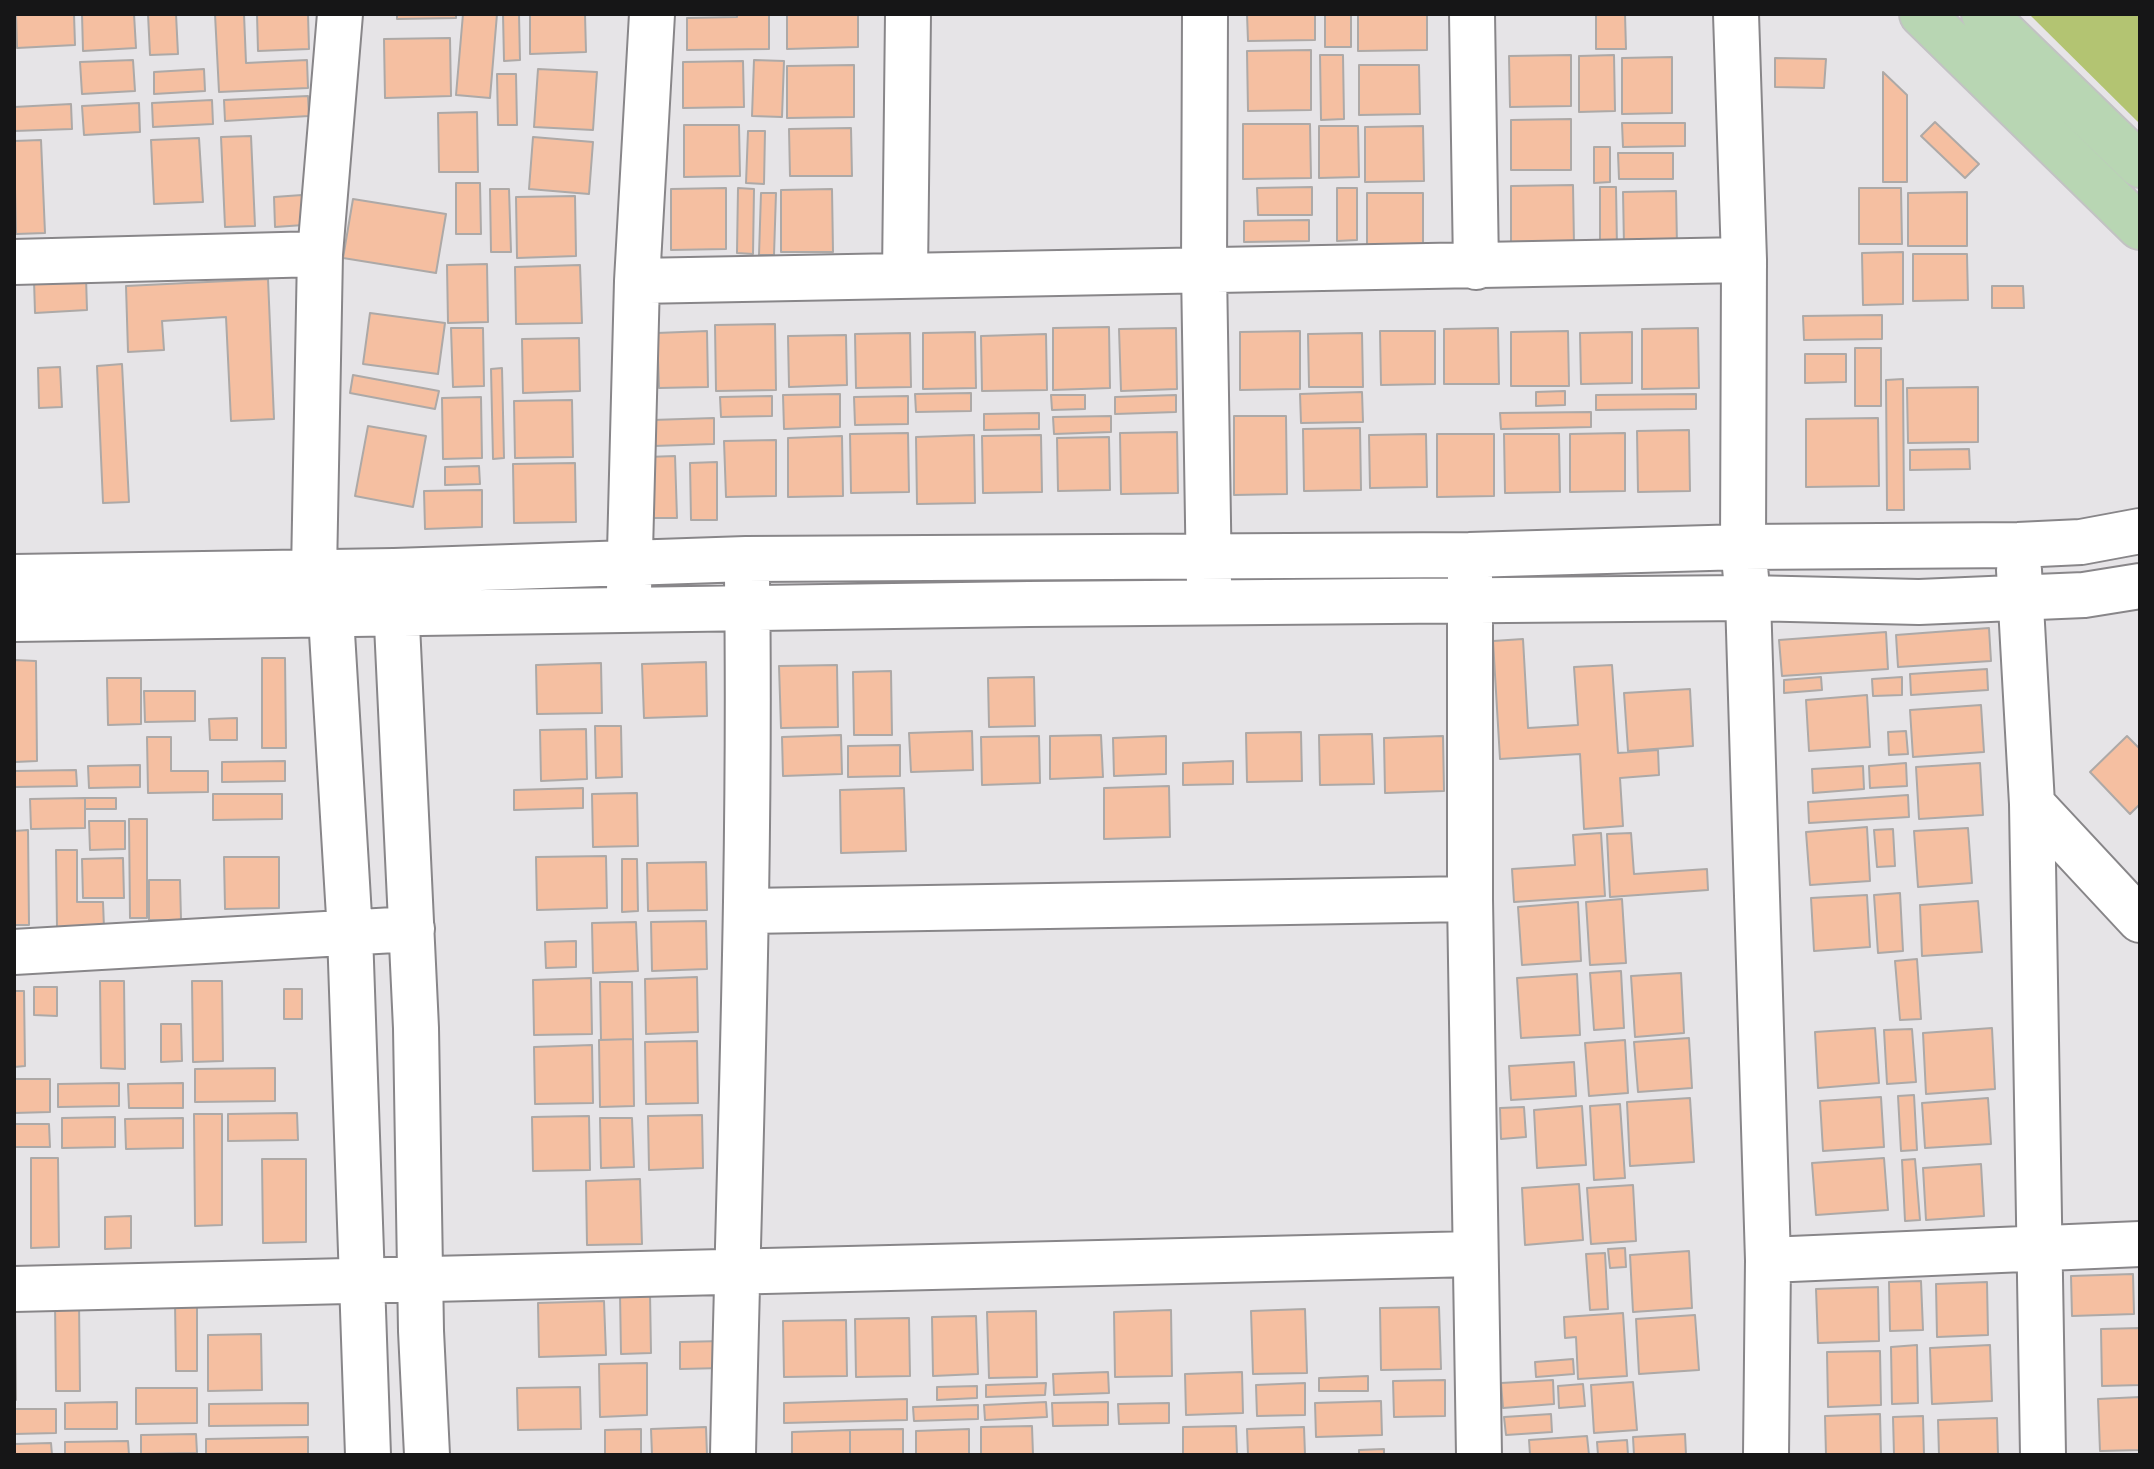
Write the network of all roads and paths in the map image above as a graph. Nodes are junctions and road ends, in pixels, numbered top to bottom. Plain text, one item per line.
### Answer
1 (340, 14) edge
2 (652, 14) edge
3 (908, 14) edge
4 (1205, 14) edge
5 (1472, 14) edge
6 (1736, 14) edge
7 (1922, 14) edge
8 (1984, 14) edge
9 (2140, 165) edge
10 (2140, 227) edge
11 (320, 254) junction
12 (1744, 260) junction
13 (14, 262) edge
14 (1476, 267) junction
15 (1204, 269) junction
16 (905, 275) junction
17 (637, 281) junction
18 (2140, 531) edge
19 (2018, 545) junction
20 (1743, 547) junction
21 (1469, 555) junction
22 (1208, 556) junction
23 (746, 559) junction
24 (630, 561) junction
25 (14, 577) edge
26 (324, 586) junction
27 (2140, 586) edge
28 (396, 592) junction
29 (1748, 598) junction
30 (2019, 598) junction
31 (1470, 601) junction
32 (1209, 603) junction
33 (628, 608) junction
34 (747, 608) junction
35 (14, 619) edge
36 (2032, 804) junction
37 (1470, 899) junction
38 (747, 911) junction
39 (2140, 920) edge
40 (412, 929) junction
41 (350, 933) junction
42 (14, 952) edge
43 (2140, 1244) edge
44 (2039, 1249) junction
45 (1474, 1254) junction
46 (1768, 1260) junction
47 (735, 1273) junction
48 (420, 1278) junction
49 (363, 1281) junction
50 (14, 1289) edge
51 (368, 1455) edge
52 (427, 1455) edge
53 (733, 1455) edge
54 (1479, 1455) edge
55 (1766, 1455) edge
56 (2043, 1455) edge

1 - 11 street
2 - 17 street
3 - 16 street
4 - 15 street
5 - 14 street
6 - 12 street
7 - 10 main road
8 - 9 main road
11 - 13 street
11 - 26 street
12 - 14 street
12 - 20 street
14 - 15 street
15 - 16 street
15 - 22 street
16 - 17 street
17 - 24 street
18 - 19 street
19 - 20 street
19 - 30 street
20 - 21 street
20 - 29 street
21 - 22 street
21 - 31 street
22 - 23 street
22 - 32 street
23 - 24 street
23 - 34 street
24 - 28 street
24 - 33 street
25 - 26 street
26 - 28 street
26 - 35 street
26 - 41 street
27 - 30 street
28 - 33 street
28 - 40 street
29 - 30 street
29 - 31 street
29 - 46 street
30 - 36 street
31 - 32 street
31 - 37 street
32 - 34 street
33 - 34 street
34 - 38 street
36 - 39 street
36 - 44 street
37 - 38 street
37 - 45 street
38 - 47 street
40 - 41 street
40 - 48 street
41 - 42 street
41 - 49 street
43 - 44 street
44 - 46 street
44 - 56 street
45 - 47 street
45 - 54 street
46 - 55 street
47 - 48 street
47 - 53 street
48 - 49 street
48 - 52 street
49 - 50 street
49 - 51 street

